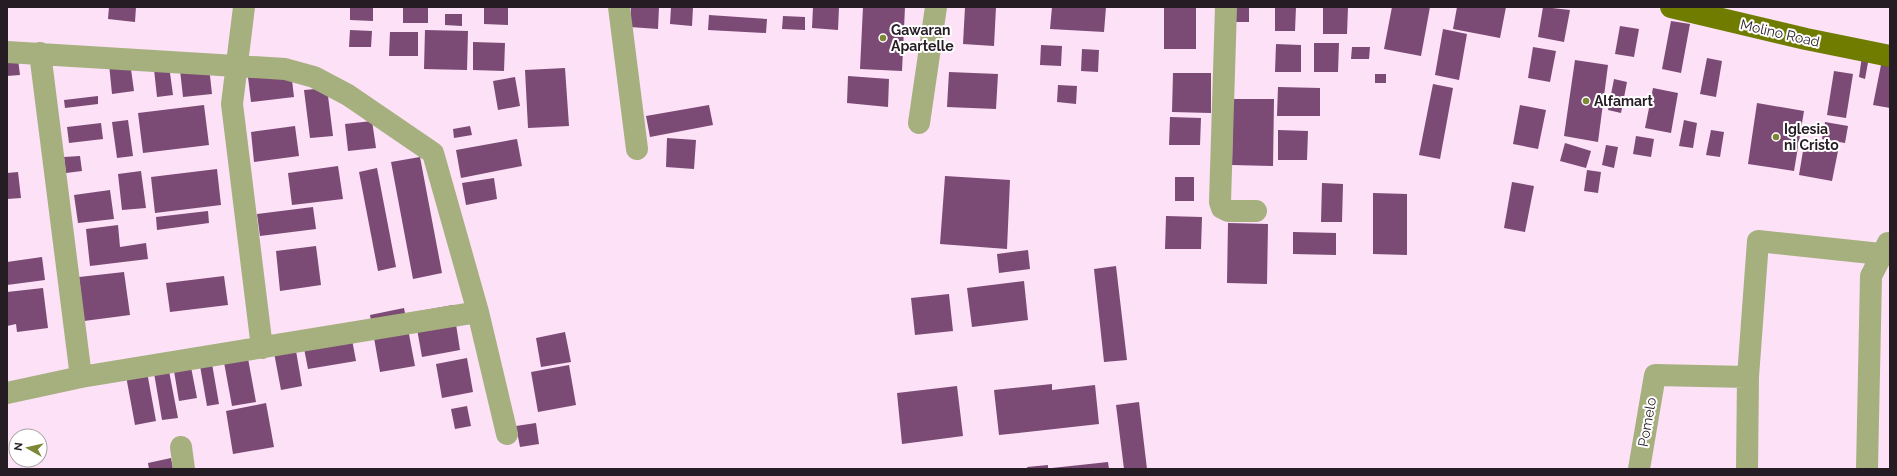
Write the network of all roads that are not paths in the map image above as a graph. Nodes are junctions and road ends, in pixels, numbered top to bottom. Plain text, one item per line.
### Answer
1 (244, 7) edge
2 (619, 7) edge
3 (936, 7) edge
4 (1226, 7) edge
5 (1671, 7) edge
6 (7, 52) edge
7 (40, 53) junction
8 (1890, 56) edge
9 (237, 65) junction
10 (919, 123) dead end
11 (637, 148) dead end
12 (1256, 211) dead end
13 (1887, 250) edge
14 (478, 312) junction
15 (262, 348) junction
16 (1748, 377) junction
17 (81, 378) junction
18 (7, 393) edge
19 (507, 434) dead end
20 (181, 447) dead end
21 (184, 469) edge
22 (1638, 469) edge
23 (1747, 469) edge
24 (1867, 469) edge

1 - 9 street
2 - 11 street
3 - 10 street
4 - 12 street
5 - 8 main road, Molino Road
6 - 7 street
7 - 9 street
7 - 17 street
9 - 14 street
9 - 15 street
13 - 16 street
13 - 24 street
14 - 15 street
14 - 19 street
15 - 17 street
16 - 22 street, Pomelo
16 - 23 street
17 - 18 street
20 - 21 street

